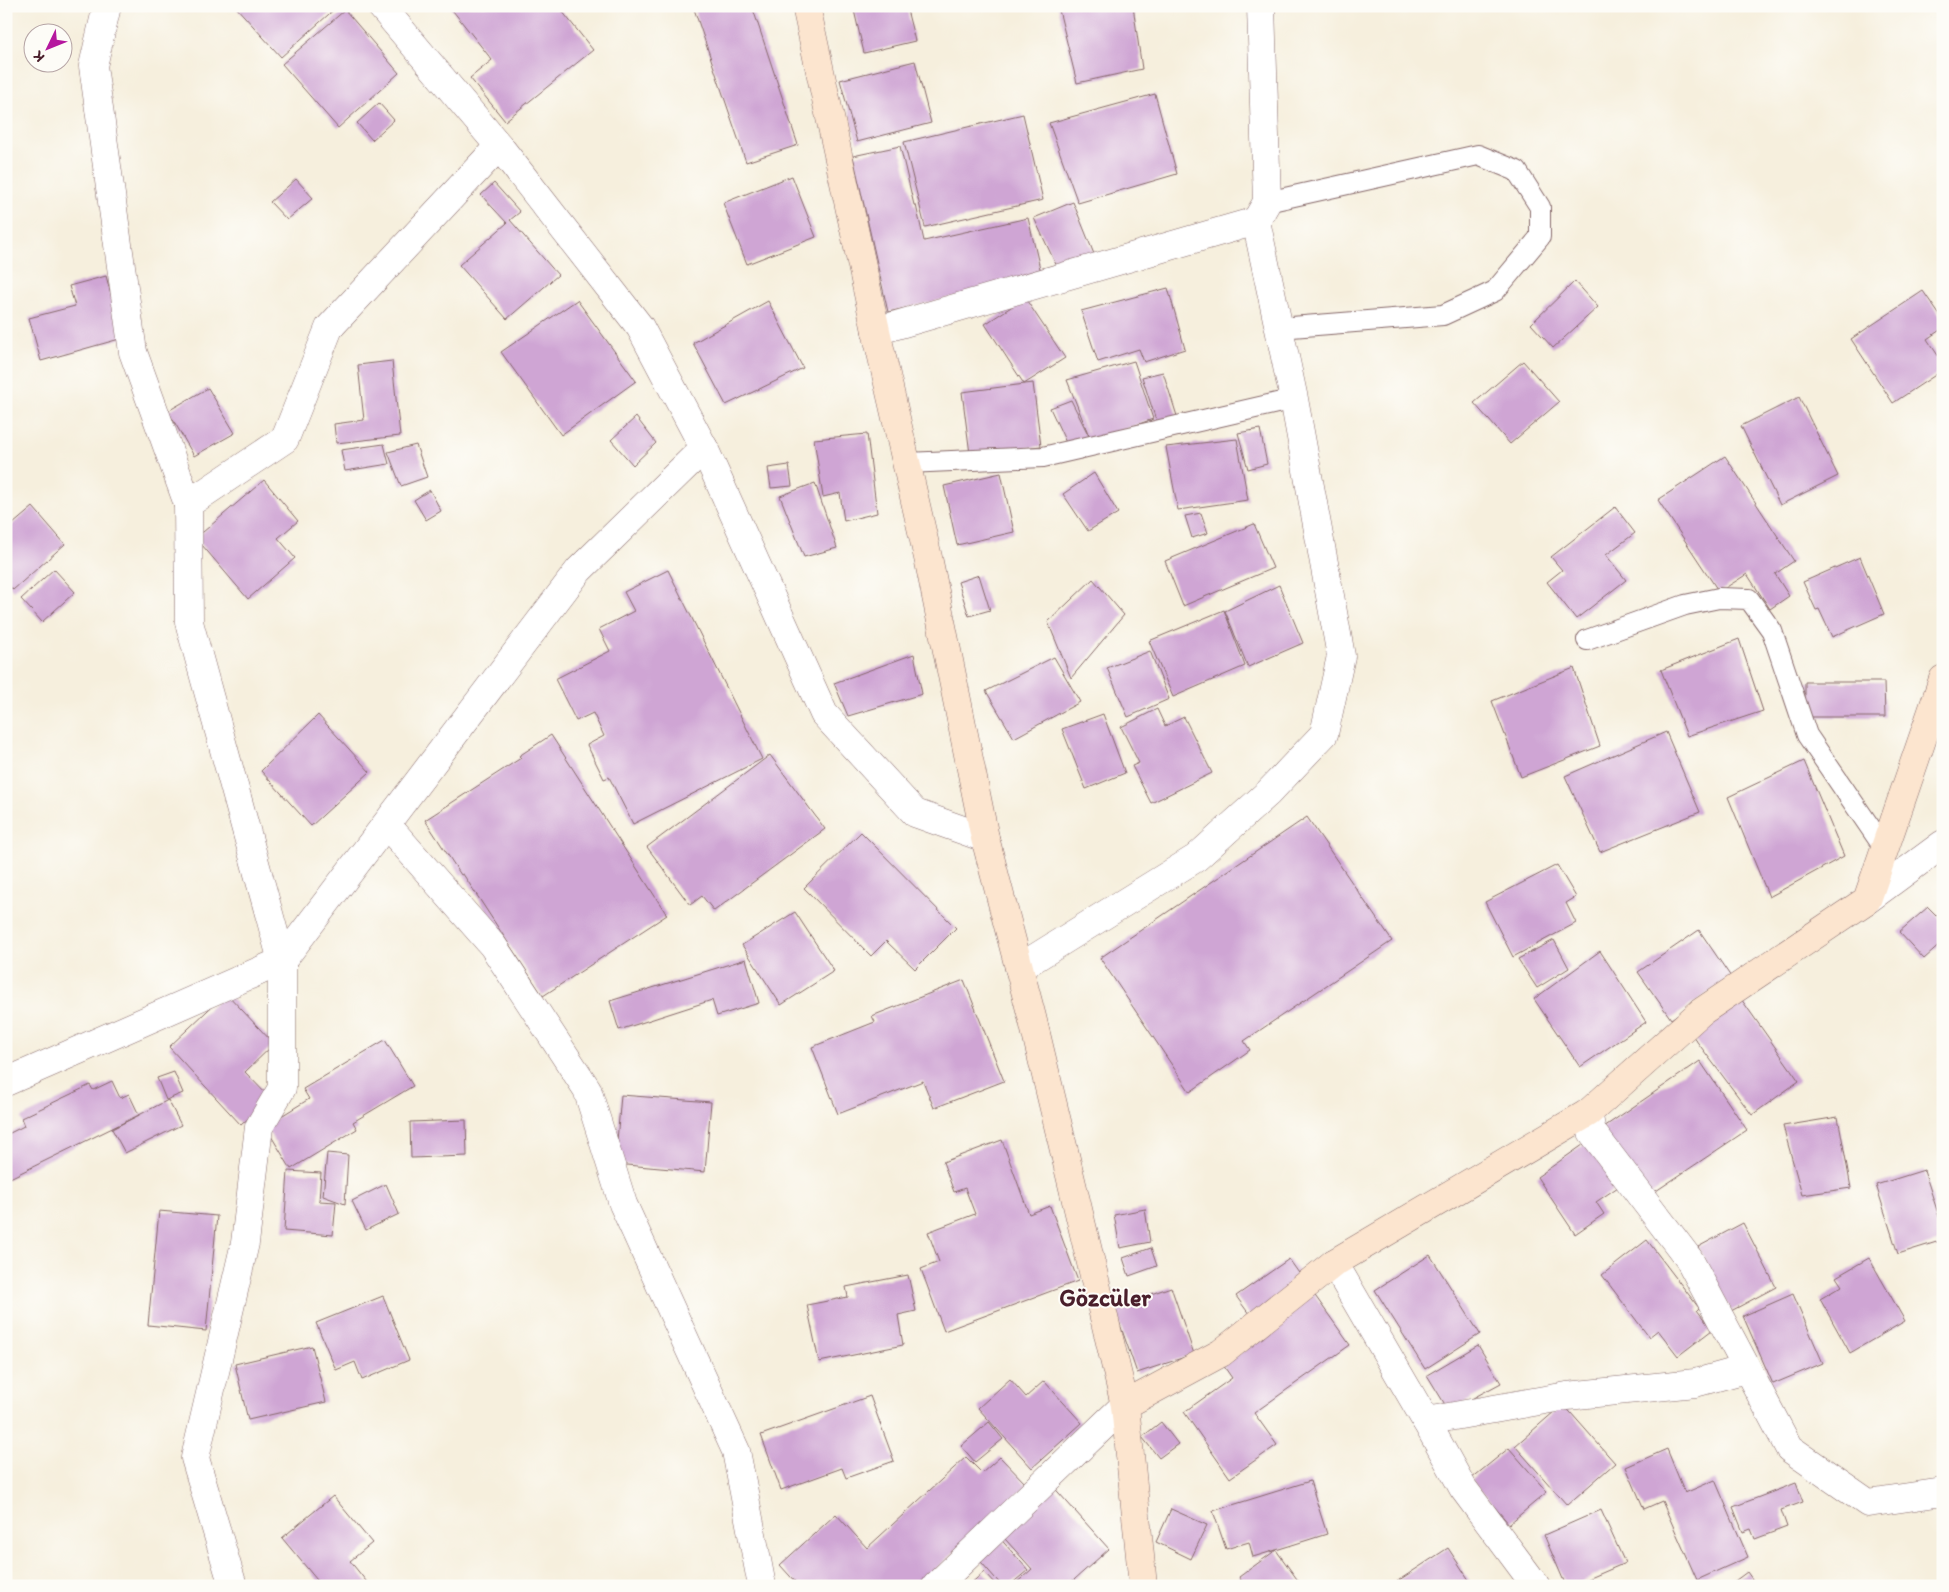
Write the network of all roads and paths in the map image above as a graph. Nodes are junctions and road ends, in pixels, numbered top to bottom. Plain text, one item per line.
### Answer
1 (107, 6) edge
2 (806, 6) edge
3 (1261, 6) edge
4 (385, 8) edge
5 (499, 146) junction
6 (1262, 212) junction
7 (1279, 328) junction
8 (876, 331) junction
9 (1294, 399) junction
10 (704, 448) junction
11 (907, 464) junction
12 (188, 504) junction
13 (1587, 640) dead end
14 (1943, 678) edge
15 (387, 825) junction
16 (985, 838) junction
17 (1943, 844) edge
18 (1884, 849) junction
19 (1867, 900) junction
20 (282, 961) junction
21 (1019, 968) junction
22 (6, 1082) edge
23 (1588, 1113) junction
24 (1334, 1263) junction
25 (1746, 1369) junction
26 (1125, 1405) junction
27 (1426, 1421) junction
28 (1943, 1492) edge
29 (234, 1586) edge
30 (762, 1586) edge
31 (936, 1586) edge
32 (1143, 1586) edge
33 (1536, 1586) edge

1 - 12 street
2 - 8 street
3 - 6 street
4 - 5 street
5 - 10 street
5 - 12 street
6 - 7 street
6 - 7 lane
6 - 8 street
7 - 9 street
8 - 11 street
9 - 11 lane
9 - 21 street
10 - 15 street
10 - 16 street
11 - 16 street
12 - 20 street
13 - 18 lane
14 - 18 street
15 - 20 street
15 - 30 street
16 - 21 street
17 - 19 street
18 - 19 street
19 - 23 street
20 - 22 street
20 - 29 street
21 - 26 street
23 - 24 street
23 - 25 street
24 - 26 street
24 - 27 street
25 - 27 street
25 - 28 street
26 - 31 street
26 - 32 street
27 - 33 street

